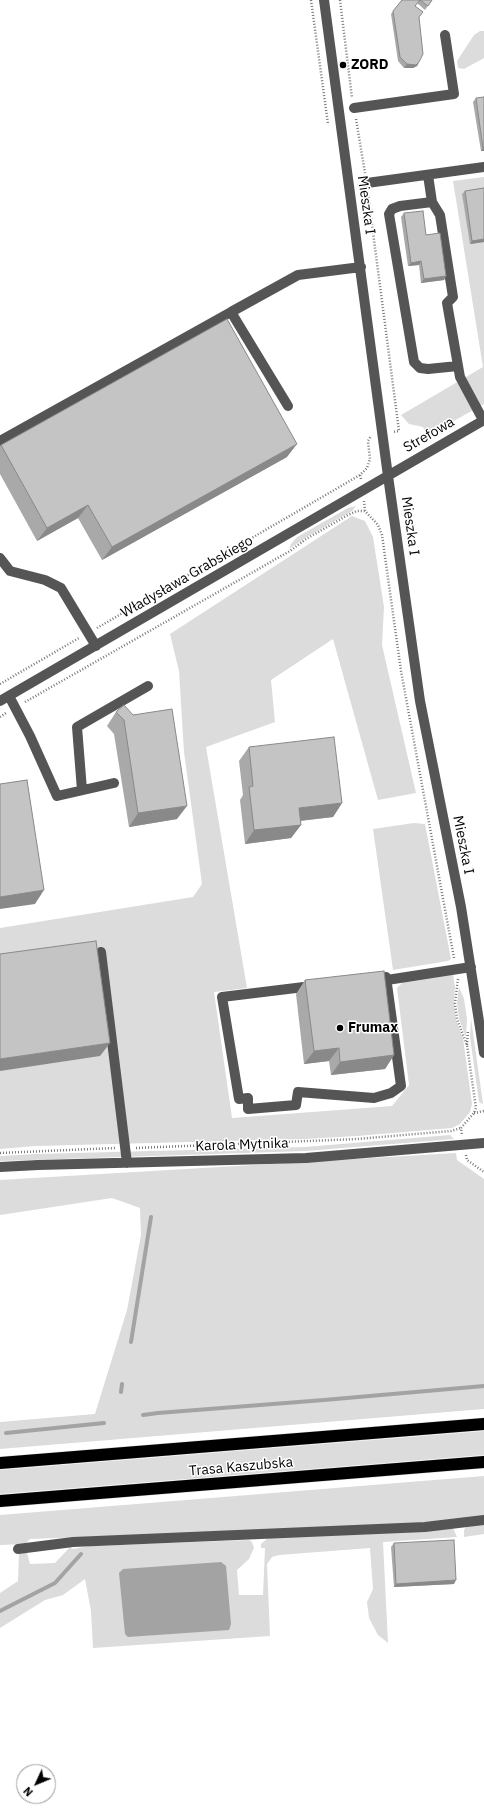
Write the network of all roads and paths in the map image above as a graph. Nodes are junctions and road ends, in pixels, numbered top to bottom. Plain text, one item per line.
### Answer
1 (324, 0) edge
2 (340, 0) edge
3 (445, 36) dead end
4 (354, 108) junction
5 (484, 167) edge
6 (428, 175) junction
7 (367, 183) junction
8 (432, 202) junction
9 (361, 268) junction
10 (231, 312) junction
11 (458, 366) junction
12 (288, 406) dead end
13 (484, 420) edge
14 (399, 431) dead end
15 (0, 441) edge
16 (360, 475) dead end
17 (388, 476) junction
18 (365, 511) dead end
19 (0, 558) edge
20 (88, 633) junction
21 (96, 646) junction
22 (0, 684) edge
23 (148, 686) dead end
24 (4, 699) edge
25 (15, 708) junction
26 (0, 717) edge
27 (114, 783) dead end
28 (82, 790) junction
29 (101, 952) dead end
30 (471, 967) junction
31 (458, 979) dead end
32 (390, 980) junction
33 (484, 1053) edge
34 (484, 1111) edge
35 (461, 1128) dead end
36 (484, 1143) edge
37 (125, 1148) junction
38 (0, 1153) edge
39 (127, 1163) junction
40 (0, 1167) edge
41 (484, 1424) edge
42 (484, 1462) edge
43 (0, 1463) edge
44 (0, 1501) edge
45 (484, 1520) edge
46 (18, 1549) dead end

1 - 9 street, Mieszka I
2 - 4 path
3 - 4 street
4 - 7 path
5 - 6 street
6 - 7 street
6 - 8 street
7 - 14 path
8 - 11 street
8 - 11 street
9 - 10 street
9 - 17 street, Mieszka I
10 - 12 street
10 - 15 street
11 - 13 street
13 - 17 street, Strefowa
16 - 20 path
17 - 21 street, Władysława Grabskiego
17 - 30 street, Mieszka I
18 - 25 path
19 - 20 street
20 - 21 street
20 - 22 path
21 - 24 street, Władysława Grabskiego
23 - 28 street
24 - 25 street
25 - 26 path
25 - 28 street
27 - 28 street
29 - 37 street
30 - 32 street
30 - 33 street, Mieszka I
31 - 34 path
32 - 32 street
35 - 37 path
36 - 39 street, Karola Mytnika
37 - 38 path
37 - 39 street
39 - 40 street, Karola Mytnika
41 - 43 highway, Trasa Kaszubska
42 - 44 highway, Trasa Kaszubska
45 - 46 street

